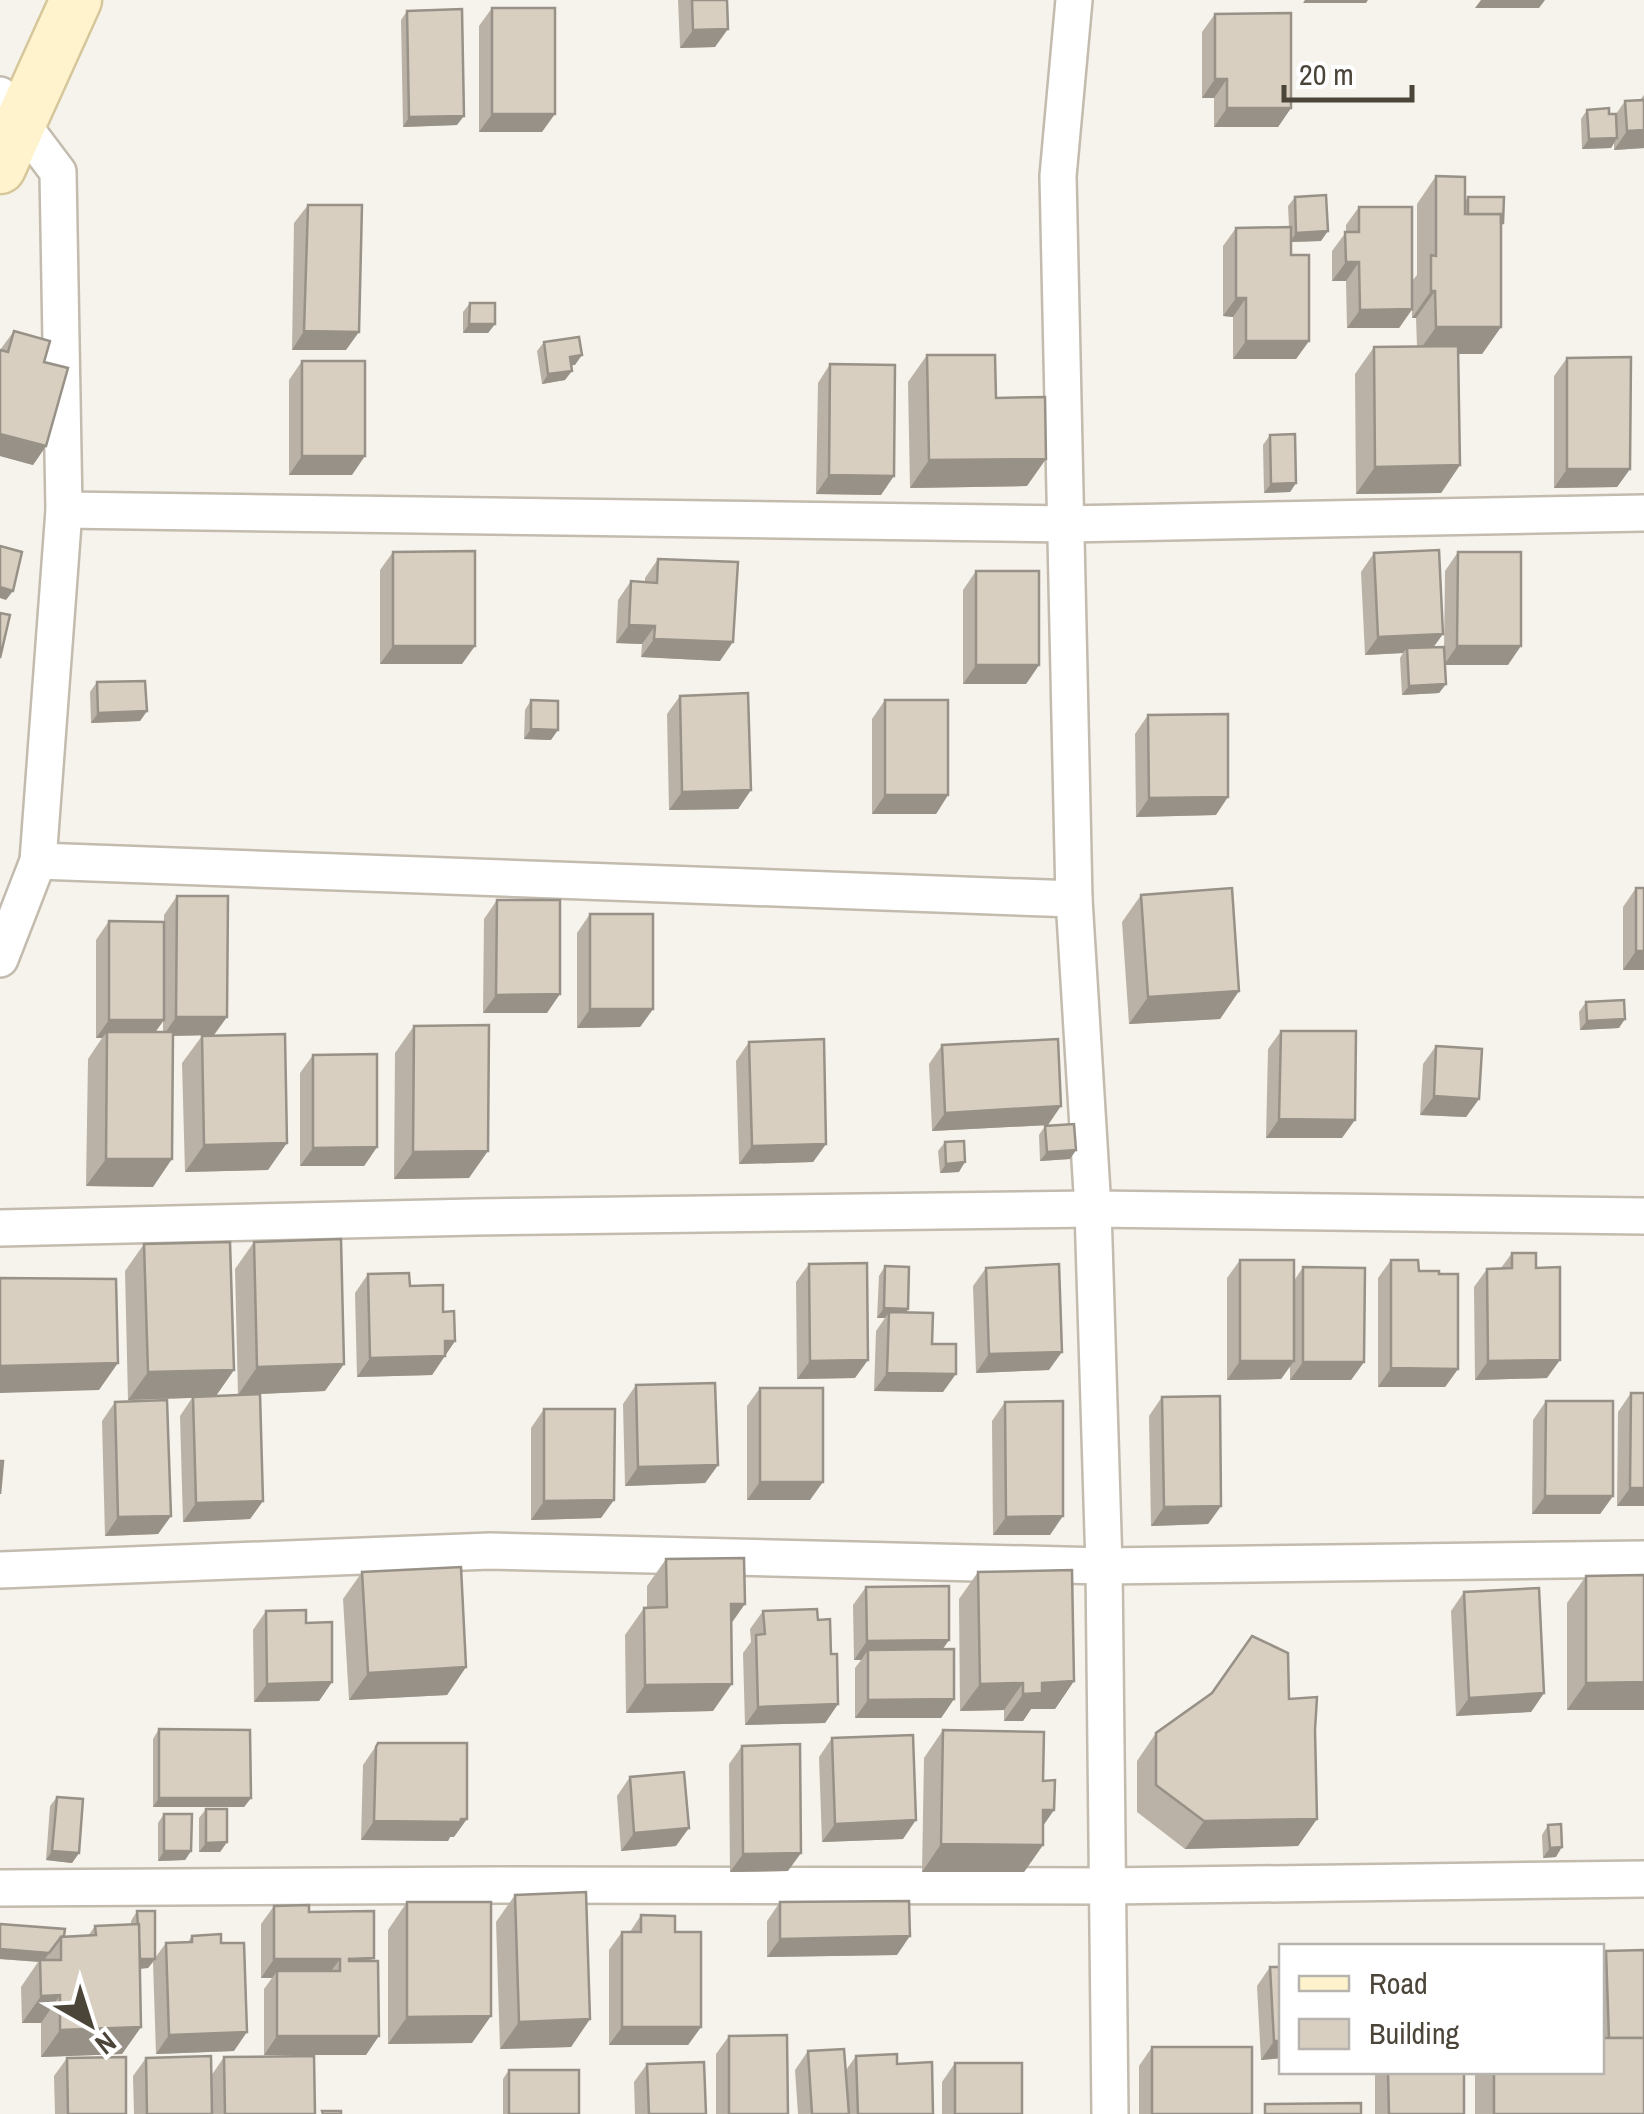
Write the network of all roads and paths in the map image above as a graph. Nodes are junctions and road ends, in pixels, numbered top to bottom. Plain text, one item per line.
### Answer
1 (76, 0) edge
2 (1074, 0) edge
3 (10, 108) edge
4 (0, 168) edge
5 (64, 510) junction
6 (1644, 513) edge
7 (1066, 524) junction
8 (38, 861) junction
9 (1074, 899) junction
10 (0, 959) edge
11 (1093, 1209) junction
12 (1644, 1216) edge
13 (0, 1228) edge
14 (1644, 1559) edge
15 (1104, 1566) junction
16 (0, 1570) edge
17 (1644, 1879) edge
18 (1107, 1886) junction
19 (0, 1888) edge
20 (1110, 2114) edge

1 - 3 main road
2 - 7 street
3 - 4 main road
3 - 5 street
5 - 7 street
5 - 8 street
6 - 7 street
7 - 9 street
8 - 9 street
8 - 10 street
9 - 11 street
11 - 12 street
11 - 13 street
11 - 15 street
14 - 15 street
15 - 16 street
15 - 18 street
17 - 18 street
18 - 19 street
18 - 20 street

